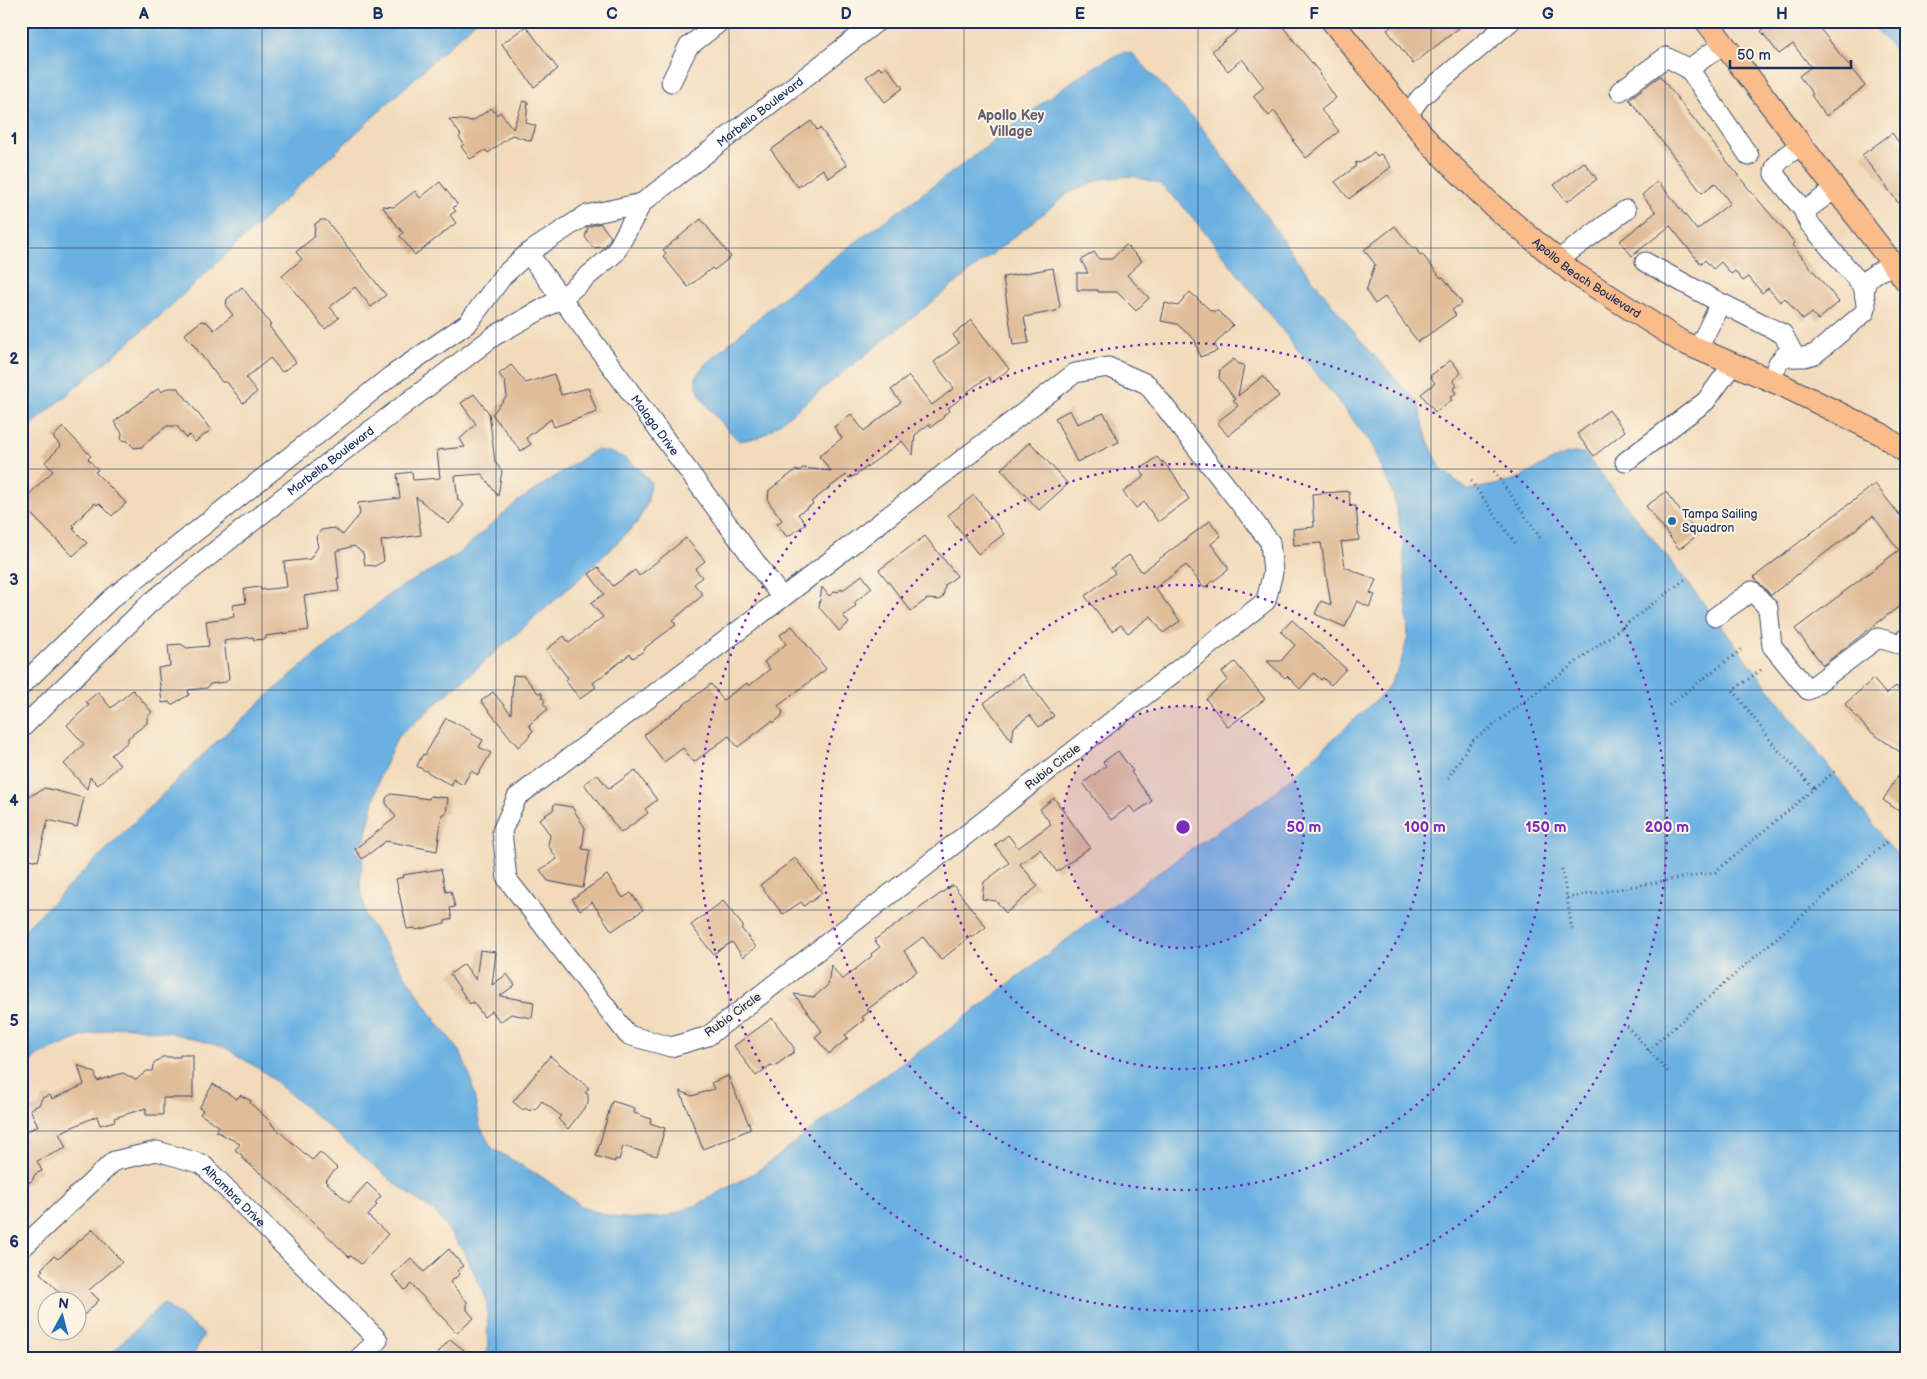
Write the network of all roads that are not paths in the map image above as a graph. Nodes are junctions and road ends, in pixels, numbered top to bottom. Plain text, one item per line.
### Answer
1 (721, 21) edge
2 (878, 21) edge
3 (1332, 21) edge
4 (1511, 21) edge
5 (1706, 21) edge
6 (1724, 44) junction
7 (1689, 69) junction
8 (671, 82) dead end
9 (1620, 91) dead end
10 (1407, 116) junction
11 (1801, 145) junction
12 (1749, 156) dead end
13 (1835, 188) junction
14 (642, 203) junction
15 (1626, 210) dead end
16 (1805, 212) junction
17 (528, 253) junction
18 (1558, 260) junction
19 (1645, 262) dead end
20 (1900, 274) edge
21 (1865, 289) junction
22 (562, 298) junction
23 (1715, 300) junction
24 (1698, 348) junction
25 (421, 355) junction
26 (1795, 357) junction
27 (1733, 364) junction
28 (438, 378) junction
29 (1771, 380) junction
30 (1906, 452) edge
31 (1625, 462) dead end
32 (136, 578) junction
33 (782, 598) junction
34 (150, 603) junction
35 (1715, 617) dead end
36 (1906, 638) edge
37 (21, 686) edge
38 (21, 730) edge
39 (21, 1249) edge
40 (359, 1358) edge

1 - 8 street
2 - 14 street, Marbella Boulevard
3 - 10 main road, Apollo Beach Boulevard
4 - 10 street
5 - 6 main road
6 - 7 street
6 - 11 main road
7 - 9 street
7 - 12 street
10 - 18 main road, Apollo Beach Boulevard
11 - 13 main road
11 - 16 street
13 - 16 street
13 - 20 main road
14 - 17 street, Marbella Boulevard
14 - 22 street, Marbella Boulevard
15 - 18 street
16 - 21 street
17 - 22 street, Malaga Drive
17 - 25 street, Marbella Boulevard
18 - 24 main road, Apollo Beach Boulevard
19 - 23 street
20 - 21 street
21 - 26 street
22 - 28 street, Marbella Boulevard
22 - 33 street, Malaga Drive
23 - 24 street
23 - 26 street
24 - 27 main road, Apollo Beach Boulevard
25 - 28 street
25 - 32 street, Marbella Boulevard
26 - 29 street
27 - 29 main road, Apollo Beach Boulevard
27 - 31 street
28 - 34 street, Marbella Boulevard
29 - 30 main road, Apollo Beach Boulevard
32 - 34 street
32 - 37 street, Marbella Boulevard
33 - 33 street, Rubia Circle
34 - 38 street, Marbella Boulevard
35 - 36 street
39 - 40 street, Alhambra Drive

